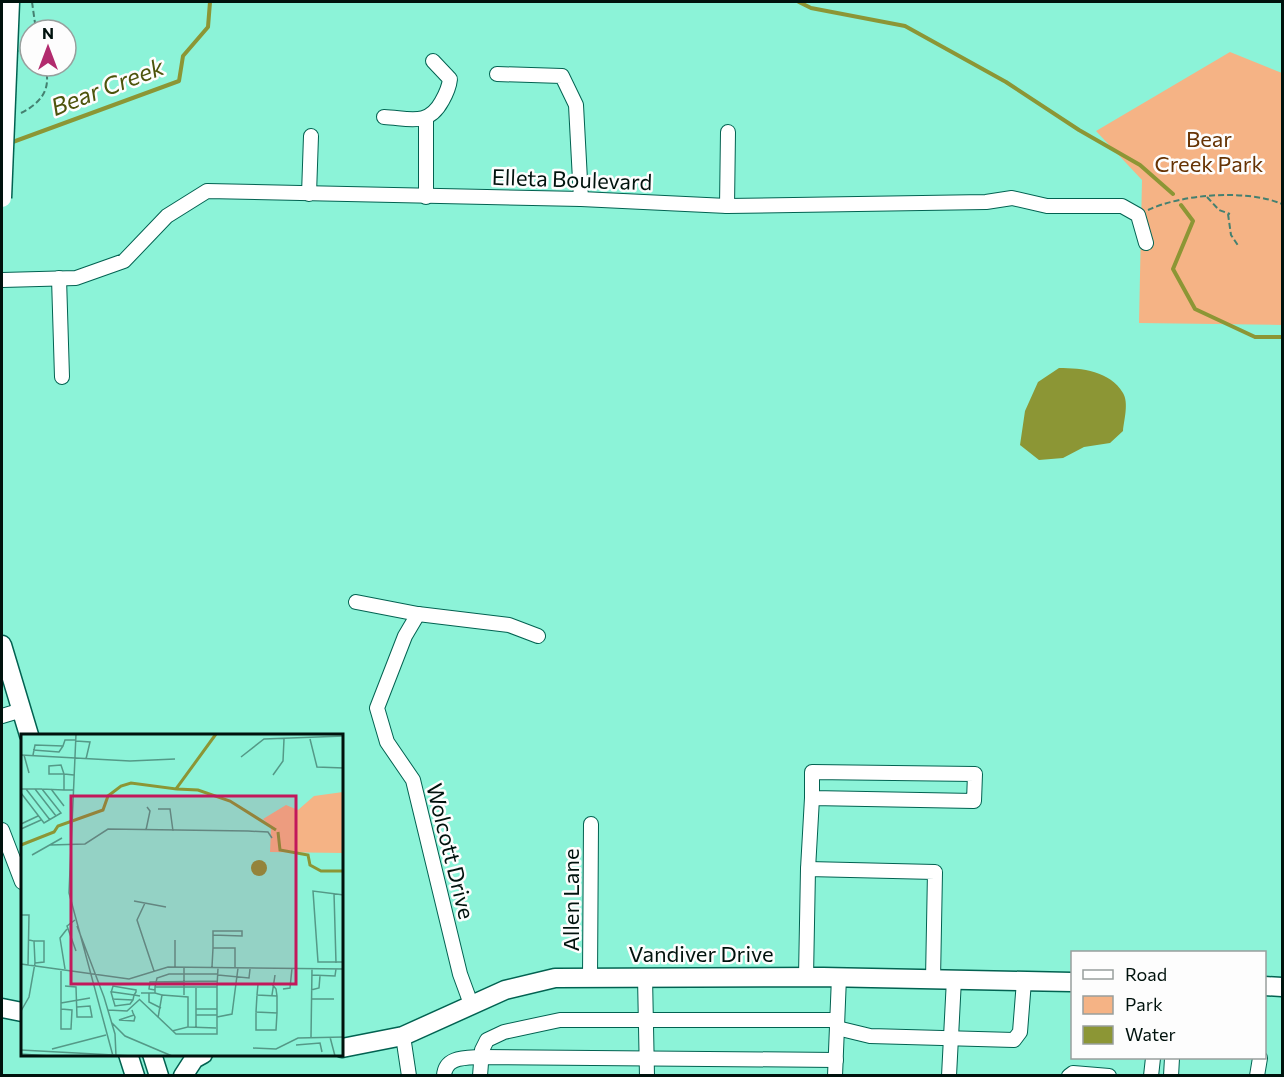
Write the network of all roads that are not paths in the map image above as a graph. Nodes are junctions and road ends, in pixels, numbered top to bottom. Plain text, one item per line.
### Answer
1 (10, 2) edge
2 (434, 61) dead end
3 (497, 74) dead end
4 (384, 117) dead end
5 (426, 119) junction
6 (728, 132) dead end
7 (311, 136) dead end
8 (309, 194) junction
9 (426, 197) junction
10 (2, 198) edge
11 (581, 199) junction
12 (727, 206) junction
13 (1146, 243) dead end
14 (58, 278) junction
15 (2, 280) edge
16 (62, 377) dead end
17 (356, 602) dead end
18 (418, 614) junction
19 (538, 636) dead end
20 (2, 645) edge
21 (22, 710) junction
22 (2, 716) edge
23 (29, 734) edge
24 (812, 798) junction
25 (591, 824) dead end
26 (2, 830) edge
27 (808, 869) junction
28 (21, 879) edge
29 (590, 976) junction
30 (645, 977) junction
31 (806, 977) junction
32 (839, 977) junction
33 (933, 979) junction
34 (954, 980) junction
35 (1024, 981) junction
36 (1071, 982) edge
37 (1266, 986) edge
38 (1282, 987) edge
39 (471, 1004) junction
40 (2, 1008) edge
41 (21, 1012) edge
42 (646, 1021) junction
43 (837, 1024) junction
44 (403, 1036) junction
45 (951, 1038) junction
46 (344, 1048) edge
47 (129, 1056) edge
48 (153, 1056) edge
49 (199, 1056) edge
50 (481, 1057) junction
51 (1153, 1059) edge
52 (1172, 1059) edge
53 (1260, 1059) edge
54 (647, 1060) junction
55 (836, 1060) junction
56 (135, 1076) edge
57 (159, 1076) edge
58 (183, 1076) edge
59 (409, 1076) edge
60 (444, 1076) edge
61 (480, 1076) edge
62 (647, 1076) edge
63 (835, 1076) edge
64 (949, 1076) edge
65 (1069, 1076) edge
66 (1109, 1076) edge
67 (1151, 1076) edge
68 (1171, 1076) edge
69 (1257, 1076) edge

1 - 10 main road, bridge
2 - 5 street
3 - 11 street
4 - 5 street
5 - 9 street
6 - 12 street
7 - 8 street
8 - 9 street, Elleta Boulevard
8 - 14 street, Elleta Boulevard
9 - 11 street, Elleta Boulevard
11 - 12 street, Elleta Boulevard
12 - 13 street, Elleta Boulevard
14 - 15 street, Elleta Boulevard
14 - 16 street
17 - 18 street
18 - 19 street
18 - 39 street, Wolcott Drive
20 - 21 main road
21 - 22 street
21 - 23 main road
24 - 24 street
24 - 27 street
25 - 29 street, Allen Lane
26 - 28 street
27 - 31 street
27 - 33 street
29 - 30 main road, Vandiver Drive
29 - 39 main road, Vandiver Drive
30 - 31 main road, Vandiver Drive
30 - 42 street
31 - 32 main road, Vandiver Drive
32 - 33 main road, Vandiver Drive
32 - 43 street
33 - 34 main road, Vandiver Drive
34 - 35 main road, Vandiver Drive
34 - 45 street
35 - 36 main road, Vandiver Drive
35 - 45 street
37 - 38 main road
39 - 44 main road, Vandiver Drive
40 - 41 main road
42 - 43 street
42 - 50 street
42 - 54 street
43 - 45 street
43 - 55 street
44 - 46 main road, Vandiver Drive
44 - 59 street
45 - 64 street
47 - 56 main road
48 - 57 main road
49 - 58 main road
50 - 54 street
50 - 60 street
50 - 61 street
51 - 67 street
52 - 68 street
53 - 69 street
54 - 55 street
54 - 62 street
55 - 63 street
65 - 66 street

